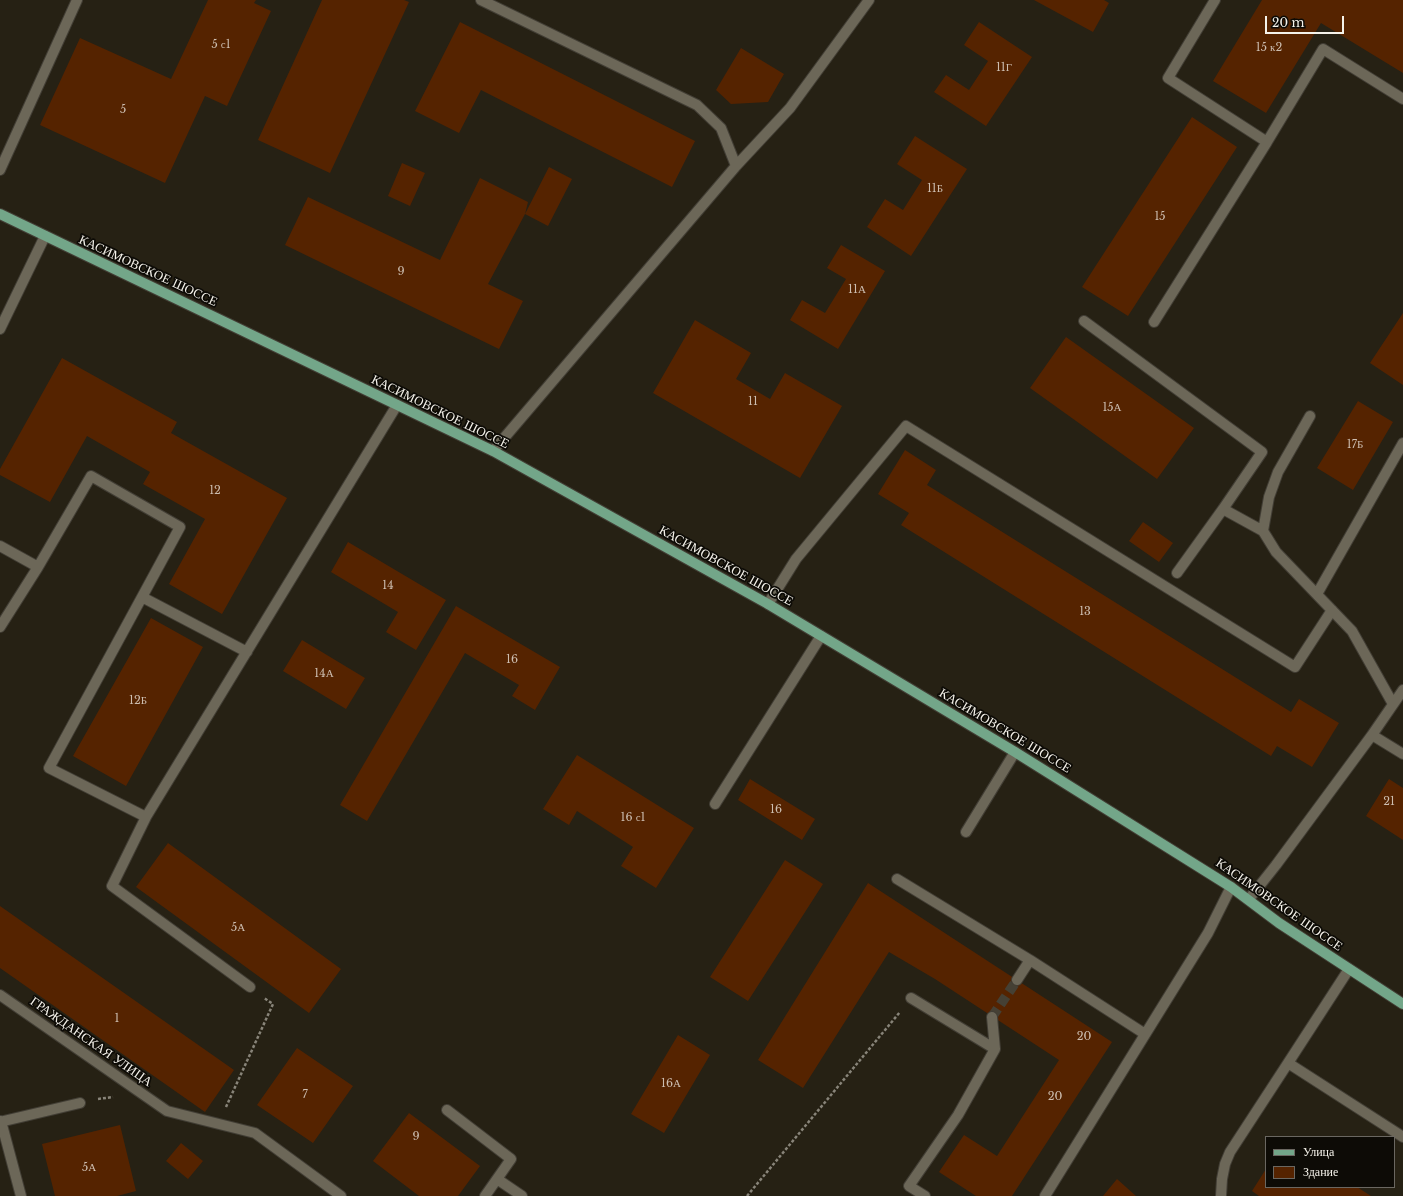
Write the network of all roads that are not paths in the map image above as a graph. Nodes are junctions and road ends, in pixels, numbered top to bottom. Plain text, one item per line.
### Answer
1 (77, 0) edge
2 (481, 0) edge
3 (869, 0) edge
4 (1215, 0) edge
5 (1403, 99) edge
6 (1267, 142) junction
7 (736, 166) junction
8 (0, 170) edge
9 (0, 214) edge
10 (45, 236) junction
11 (1084, 321) dead end
12 (1154, 322) dead end
13 (0, 329) edge
14 (397, 405) junction
15 (1310, 416) dead end
16 (1403, 443) edge
17 (493, 451) junction
18 (1223, 509) junction
19 (1263, 531) junction
20 (0, 546) edge
21 (38, 567) junction
22 (1177, 573) dead end
23 (1317, 594) junction
24 (142, 597) junction
25 (768, 604) junction
26 (1332, 610) junction
27 (0, 627) edge
28 (821, 636) junction
29 (247, 652) junction
30 (1403, 690) edge
31 (1393, 704) junction
32 (1372, 736) junction
33 (1015, 752) junction
34 (1403, 754) edge
35 (715, 804) dead end
36 (146, 817) junction
37 (966, 832) dead end
38 (897, 879) dead end
39 (1231, 886) junction
40 (1248, 899) junction
41 (1030, 960) junction
42 (1349, 969) junction
43 (1017, 980) tunnel mouth
44 (250, 987) road end
45 (0, 995) edge
46 (911, 998) road end
47 (1403, 1004) edge
48 (992, 1017) tunnel mouth
49 (1145, 1034) junction
50 (994, 1049) junction
51 (1288, 1063) junction
52 (80, 1103) dead end
53 (447, 1110) dead end
54 (1, 1122) edge
55 (1403, 1137) edge
56 (497, 1178) junction
57 (21, 1196) edge
58 (341, 1196) edge
59 (485, 1196) edge
60 (522, 1196) edge
61 (925, 1196) edge
62 (1045, 1196) edge
63 (1221, 1196) edge

1 - 8 street
2 - 7 street
3 - 7 street
4 - 6 street
5 - 6 street
6 - 12 street
7 - 17 street
9 - 10 main road, КАСИМОВСКОЕ ШОССЕ
10 - 13 street
10 - 14 main road, КАСИМОВСКОЕ ШОССЕ
11 - 18 street
14 - 17 main road, КАСИМОВСКОЕ ШОССЕ
14 - 29 street
15 - 19 street
16 - 23 street
17 - 25 main road, КАСИМОВСКОЕ ШОССЕ
18 - 19 street
18 - 22 street
19 - 23 street
20 - 21 street
21 - 24 street
21 - 27 street
23 - 26 street
24 - 29 street
24 - 36 street
25 - 26 street
25 - 28 main road, КАСИМОВСКОЕ ШОССЕ
26 - 31 street
28 - 33 main road, КАСИМОВСКОЕ ШОССЕ
28 - 35 street
29 - 36 street
30 - 31 street
31 - 32 street
32 - 34 street
32 - 40 street
33 - 37 street
33 - 39 main road, КАСИМОВСКОЕ ШОССЕ
36 - 44 street
38 - 41 street
39 - 40 main road, КАСИМОВСКОЕ ШОССЕ
39 - 49 street
40 - 42 main road, КАСИМОВСКОЕ ШОССЕ
41 - 43 street
41 - 49 street
42 - 47 main road, КАСИМОВСКОЕ ШОССЕ
42 - 51 street
45 - 58 street, ГРАЖДАНСКАЯ УЛИЦА
46 - 50 street
48 - 50 street
49 - 62 street
50 - 61 street
51 - 55 street
51 - 63 street
52 - 54 street
53 - 56 street
54 - 57 street
56 - 59 street
56 - 60 street

